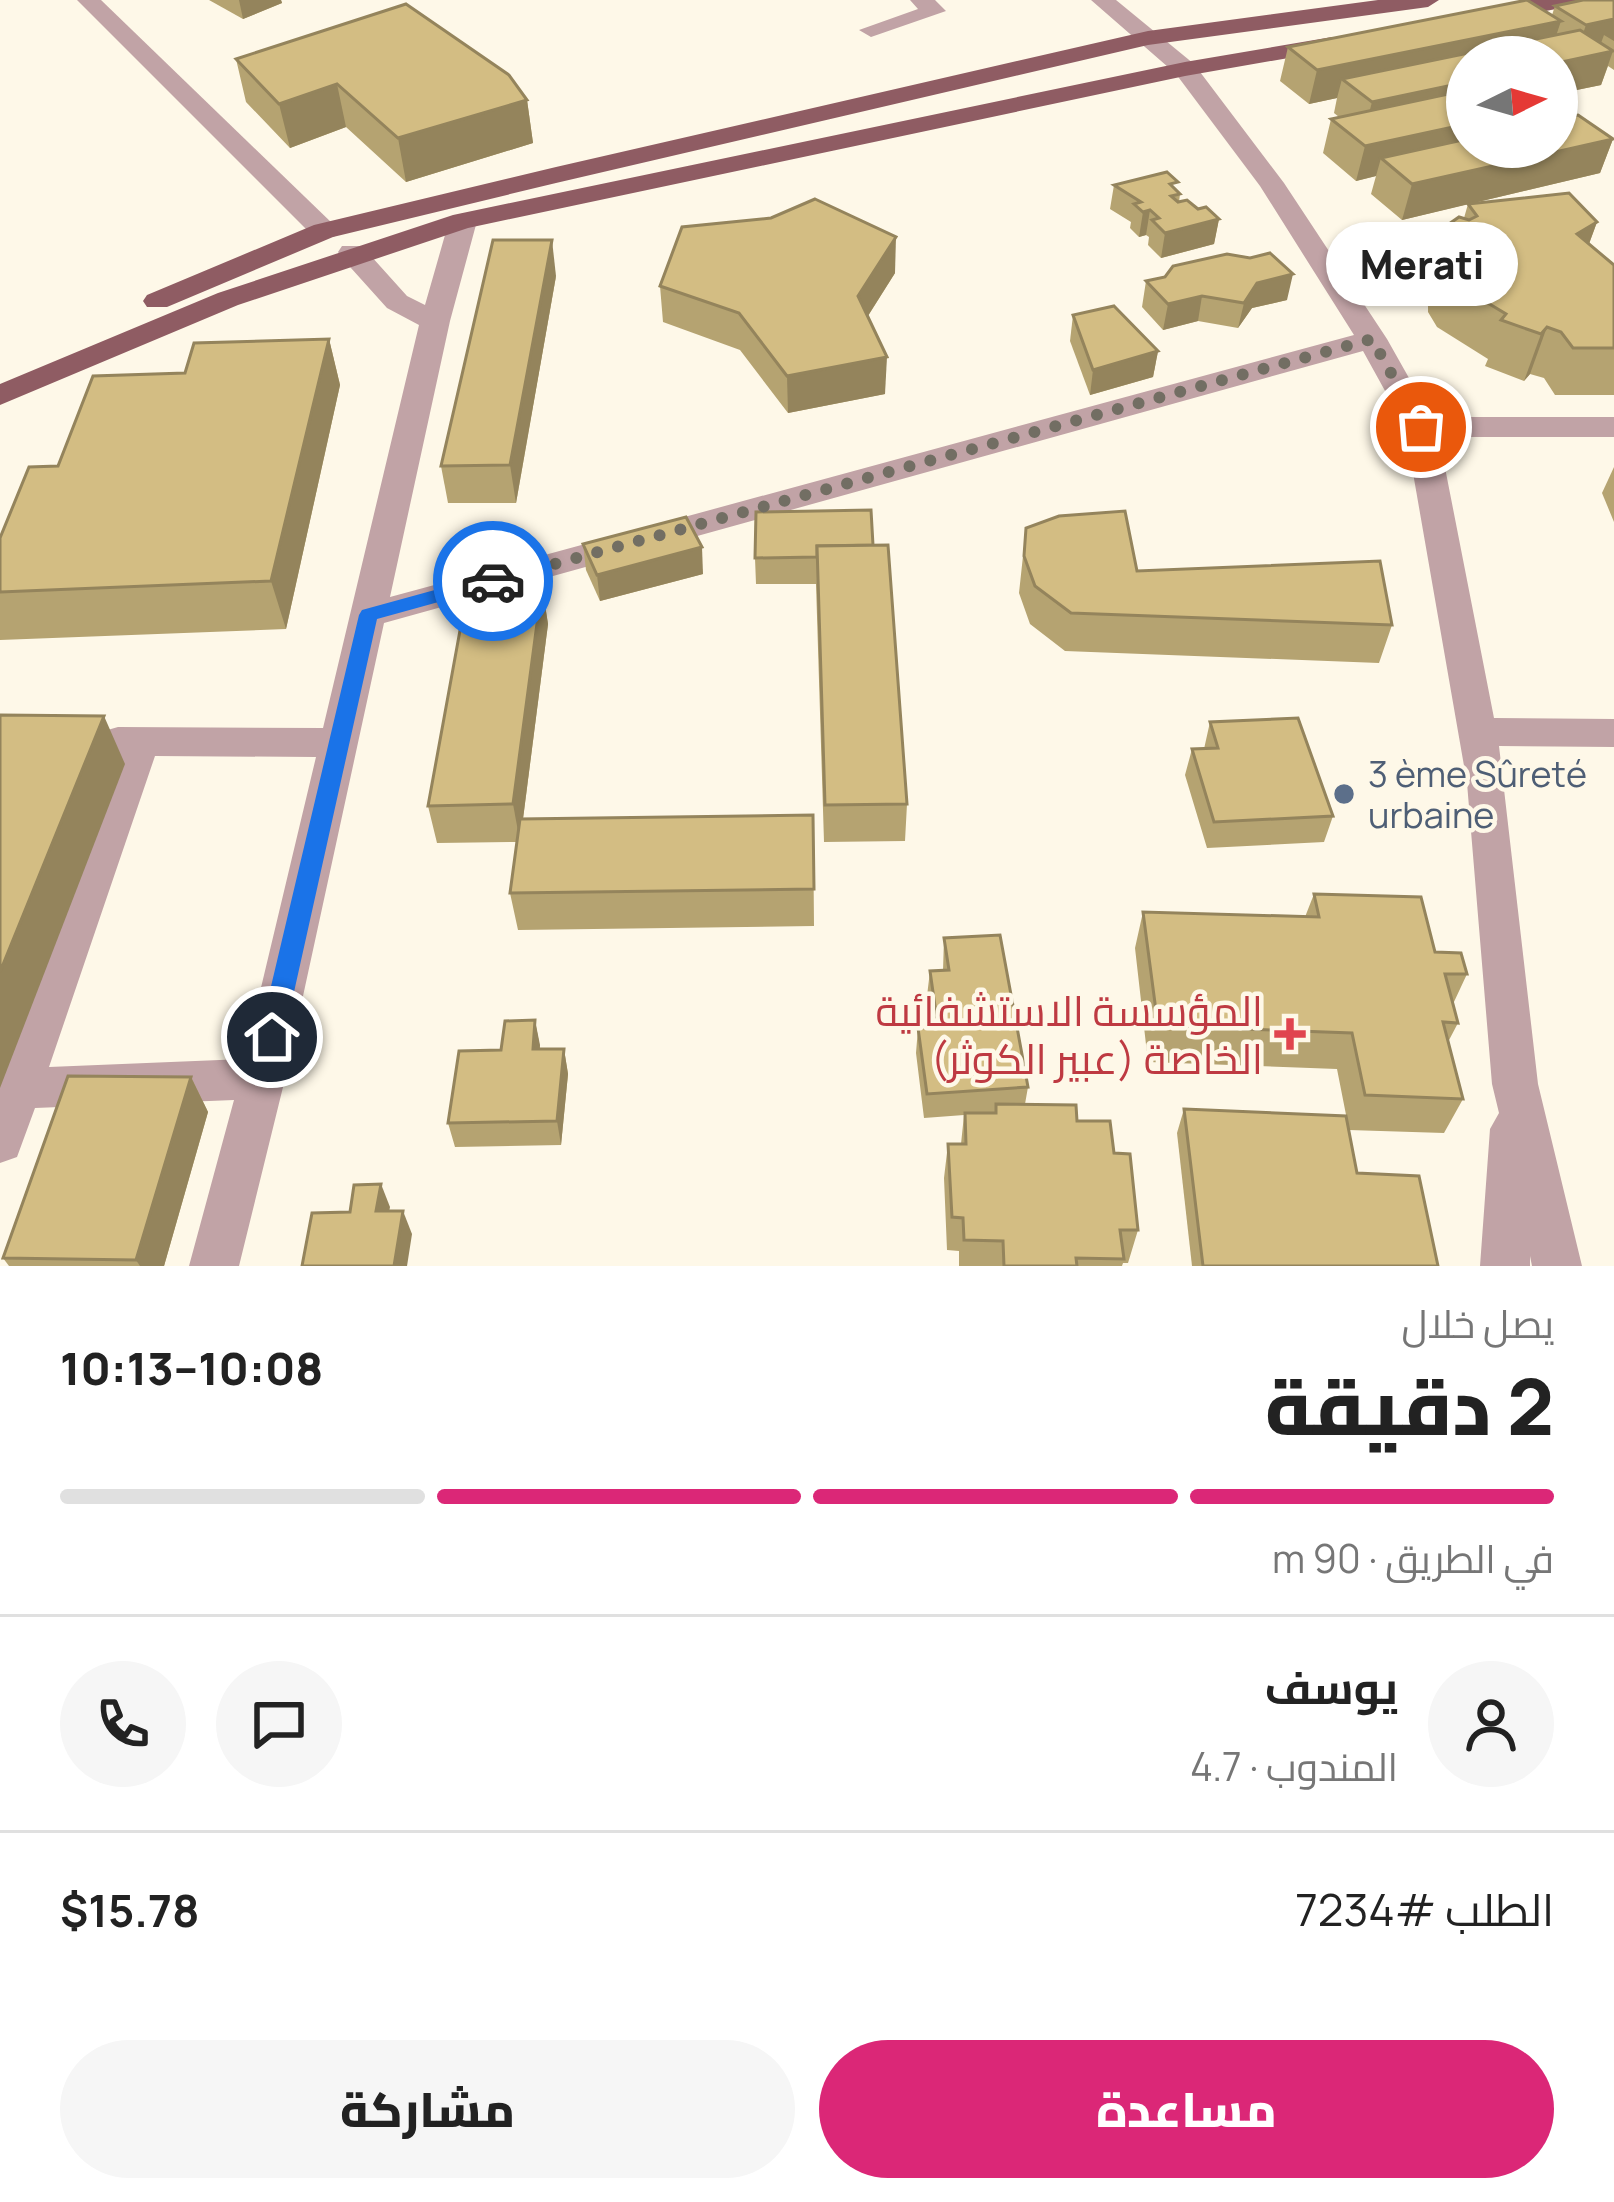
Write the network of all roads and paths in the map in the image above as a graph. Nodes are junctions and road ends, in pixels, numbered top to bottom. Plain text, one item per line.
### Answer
1 (88, 0) edge
2 (921, 0) edge
3 (1102, 0) edge
4 (1567, 0) edge
5 (1434, 19) edge
6 (871, 30) dead end
7 (1148, 38) junction
8 (1370, 38) edge
9 (1185, 69) junction
10 (463, 221) junction
11 (324, 231) junction
12 (352, 253) junction
13 (435, 321) junction
14 (1372, 339) junction
15 (0, 372) edge
16 (0, 396) edge
17 (1421, 427) junction
18 (1614, 427) edge
19 (368, 615) junction
20 (1477, 732) junction
21 (1614, 734) edge
22 (71, 740) edge
23 (141, 741) junction
24 (339, 743) junction
25 (262, 1079) junction
26 (1515, 1084) junction
27 (20, 1088) junction
28 (0, 1142) edge
29 (214, 1266) edge
30 (1505, 1266) edge
31 (1557, 1266) edge

1 - 11 street
2 - 6 street
3 - 7 street
4 - 5 main road
5 - 7 main road
7 - 9 street
7 - 11 main road
8 - 9 main road
9 - 10 main road
9 - 14 street
10 - 12 main road
10 - 13 street
11 - 15 main road
12 - 13 street
12 - 16 main road
13 - 19 street
14 - 17 street
14 - 19 street
17 - 18 street
17 - 20 street
19 - 24 street
20 - 21 street
20 - 26 street
22 - 23 street
23 - 24 street
23 - 27 street
24 - 25 street
25 - 27 street
25 - 29 street
26 - 30 street
26 - 31 street
27 - 28 street

